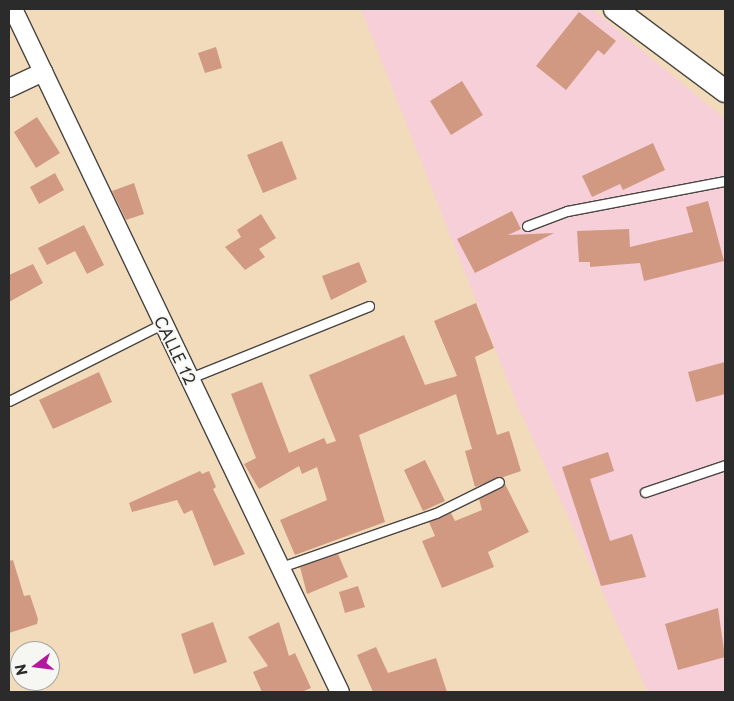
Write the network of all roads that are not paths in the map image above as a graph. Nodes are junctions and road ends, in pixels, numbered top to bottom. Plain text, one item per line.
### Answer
1 (13, 9) edge
2 (615, 9) edge
3 (43, 72) junction
4 (9, 88) edge
5 (725, 91) edge
6 (725, 181) edge
7 (527, 226) dead end
8 (369, 306) dead end
9 (164, 323) junction
10 (190, 378) junction
11 (9, 401) edge
12 (725, 465) edge
13 (499, 482) dead end
14 (645, 492) dead end
15 (281, 567) junction
16 (340, 692) edge

1 - 3 street, CALLE 12
2 - 5 street
3 - 4 street
3 - 9 street, CALLE 12
6 - 7 lane
8 - 10 lane
9 - 10 street, CALLE 12
9 - 11 lane
10 - 15 street, CALLE 12
12 - 14 lane
13 - 15 lane
15 - 16 street, CALLE 12

